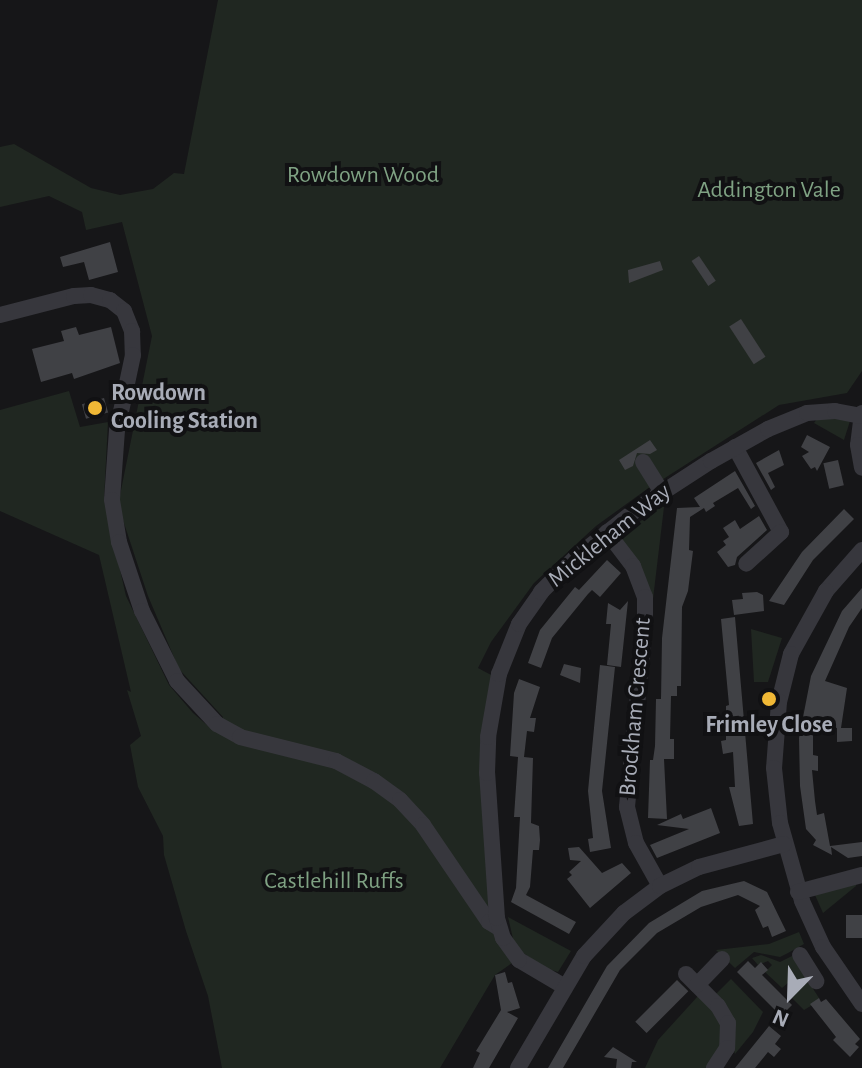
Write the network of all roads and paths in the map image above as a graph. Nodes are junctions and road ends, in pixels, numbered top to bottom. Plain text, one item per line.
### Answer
1 (0, 315) edge
2 (862, 414) edge
3 (735, 447) junction
4 (643, 462) dead end
5 (862, 468) edge
6 (662, 492) junction
7 (607, 532) junction
8 (862, 550) edge
9 (746, 564) dead end
10 (784, 844) junction
11 (862, 875) edge
12 (660, 886) junction
13 (798, 892) junction
14 (499, 928) junction
15 (828, 955) junction
16 (722, 959) dead end
17 (808, 968) dead end
18 (565, 987) junction
19 (862, 1004) edge
20 (518, 1068) edge
21 (714, 1068) edge

1 - 14 street
2 - 3 street, Mickleham Way
2 - 5 street
3 - 6 street, Mickleham Way
3 - 9 street
4 - 6 street
6 - 7 street, Mickleham Way
7 - 12 street, Brockham Crescent
7 - 14 street, Mickleham Way
8 - 10 street
10 - 12 street
10 - 13 street
11 - 13 street
12 - 18 street
13 - 15 street
14 - 18 street, Mickleham Way
15 - 17 street
15 - 19 street
16 - 21 street
18 - 20 street

